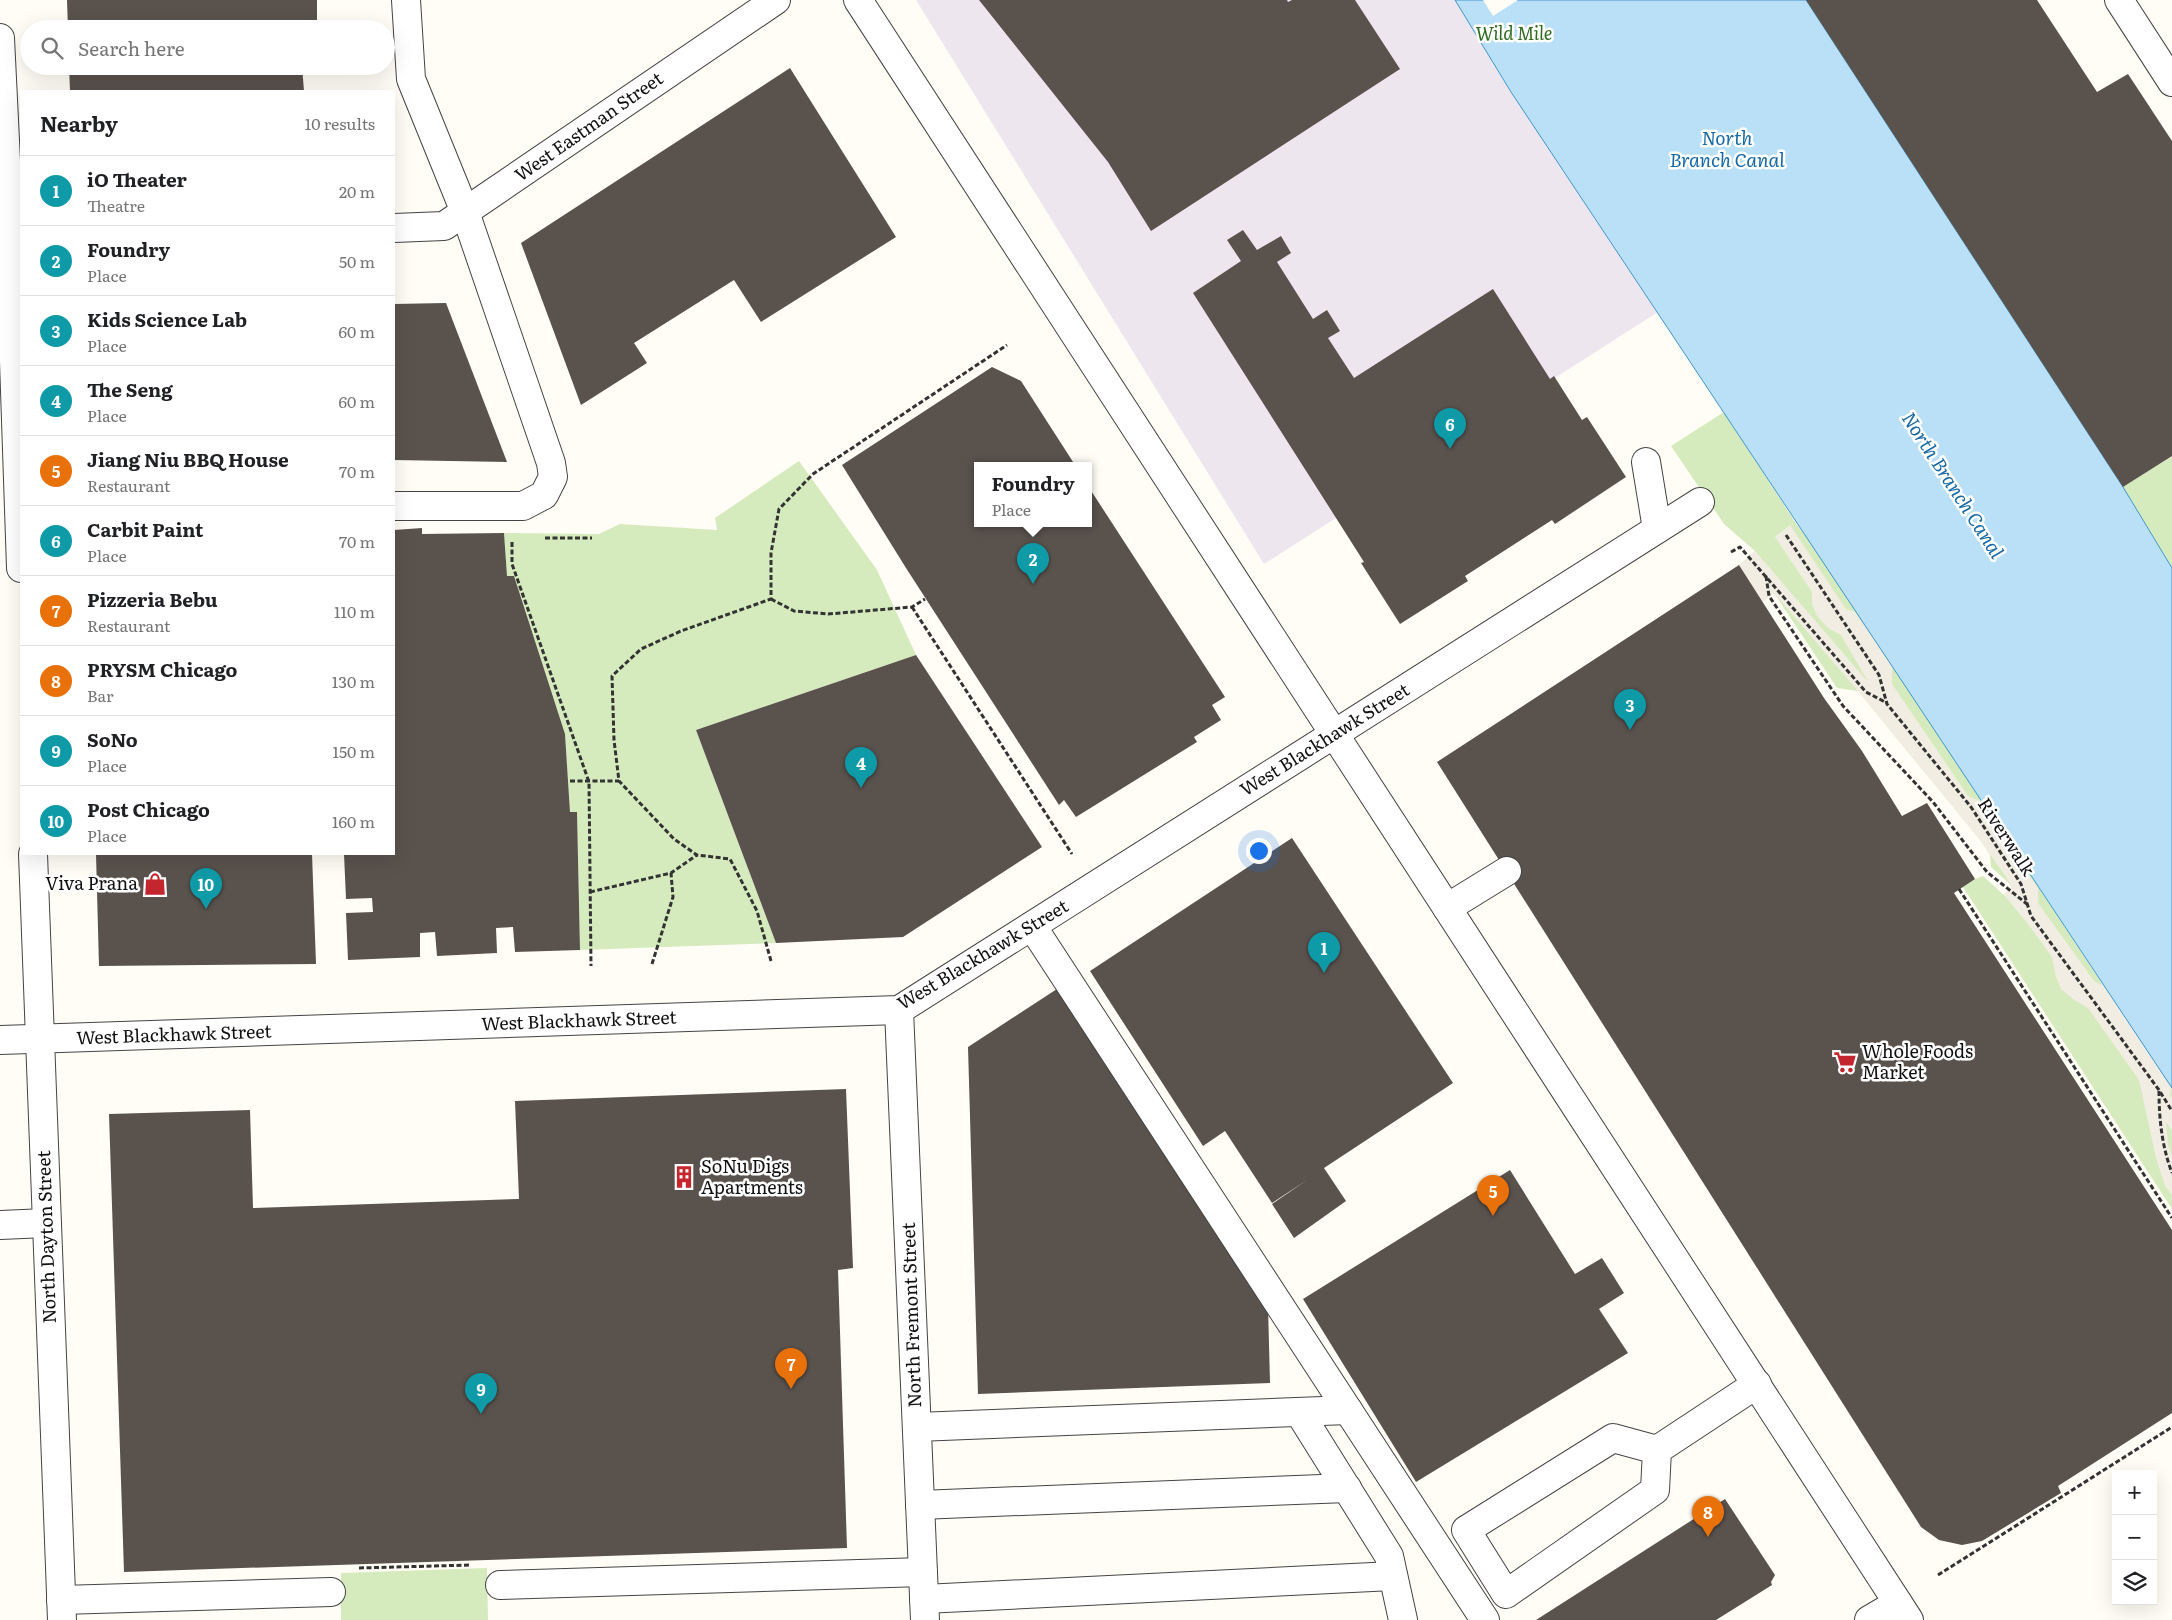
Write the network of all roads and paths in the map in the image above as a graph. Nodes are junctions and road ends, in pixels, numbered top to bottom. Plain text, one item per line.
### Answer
1 (406, 0) edge
2 (776, 0) edge
3 (858, 0) edge
4 (2119, 0) edge
5 (0, 38) edge
6 (2172, 82) edge
7 (465, 212) junction
8 (395, 228) edge
9 (10, 243) edge
10 (1007, 346) dead end
11 (1646, 462) dead end
12 (20, 502) edge
13 (1700, 502) dead end
14 (395, 506) edge
15 (1657, 529) junction
16 (1786, 535) dead end
17 (518, 538) dead end
18 (1731, 552) dead end
19 (1766, 576) junction
20 (771, 599) junction
21 (926, 599) dead end
22 (912, 607) junction
23 (1887, 704) junction
24 (1334, 734) junction
25 (619, 781) junction
26 (570, 782) dead end
27 (589, 782) junction
28 (1072, 854) dead end
29 (33, 855) edge
30 (696, 855) junction
31 (1507, 871) dead end
32 (671, 873) junction
33 (1959, 889) dead end
34 (590, 892) junction
35 (2028, 904) junction
36 (1447, 908) junction
37 (1032, 926) junction
38 (771, 961) dead end
39 (652, 964) dead end
40 (591, 966) dead end
41 (899, 1010) junction
42 (40, 1039) junction
43 (0, 1040) edge
44 (2159, 1090) junction
45 (2172, 1111) edge
46 (2172, 1173) edge
47 (2172, 1218) edge
48 (46, 1223) junction
49 (0, 1225) edge
50 (1757, 1384) junction
51 (1348, 1410) junction
52 (1299, 1412) junction
53 (917, 1427) junction
54 (2172, 1427) edge
55 (1657, 1450) junction
56 (1346, 1488) junction
57 (920, 1505) junction
58 (923, 1572) junction
59 (1938, 1575) dead end
60 (1393, 1576) junction
61 (500, 1586) joint
62 (331, 1592) joint
63 (61, 1610) edge
64 (925, 1610) edge
65 (1904, 1611) edge
66 (1403, 1620) edge
67 (1485, 1620) edge
68 (1869, 1620) edge

1 - 7 street
2 - 7 street, West Eastman Street
3 - 24 street
4 - 6 street
5 - 9 street
7 - 8 street, West Eastman Street
7 - 14 street
9 - 12 street
10 - 20 path
11 - 15 street
13 - 15 street, West Blackhawk Street
15 - 24 street, West Blackhawk Street
16 - 23 path, Riverwalk
17 - 27 path
18 - 19 path, Riverwalk
19 - 23 path, Riverwalk
19 - 35 path
20 - 22 path
20 - 25 path
21 - 22 path
22 - 28 path
23 - 35 path, Riverwalk
24 - 36 street
24 - 37 street, West Blackhawk Street
25 - 27 path
25 - 30 path
26 - 27 path
27 - 34 path
29 - 42 street, North Dayton Street
30 - 32 path
30 - 38 path
31 - 36 street
32 - 34 path
32 - 39 path
33 - 47 path
34 - 40 path
35 - 44 path, Riverwalk
36 - 50 street
37 - 41 street, West Blackhawk Street
37 - 51 street
41 - 42 street, West Blackhawk Street
41 - 53 street, North Fremont Street
42 - 43 street, West Blackhawk Street
42 - 48 street, North Dayton Street
44 - 45 path, Riverwalk
44 - 46 path
48 - 49 street
48 - 63 street, North Dayton Street
50 - 55 street
50 - 65 street
51 - 52 street
51 - 67 street
52 - 53 street
52 - 56 street
53 - 57 street, North Fremont Street
54 - 59 path
55 - 55 street
56 - 57 street
56 - 60 street
57 - 58 street, North Fremont Street
58 - 61 street
58 - 64 street, North Fremont Street
60 - 64 street
60 - 66 street
61 - 62 path
62 - 63 street
65 - 68 street

